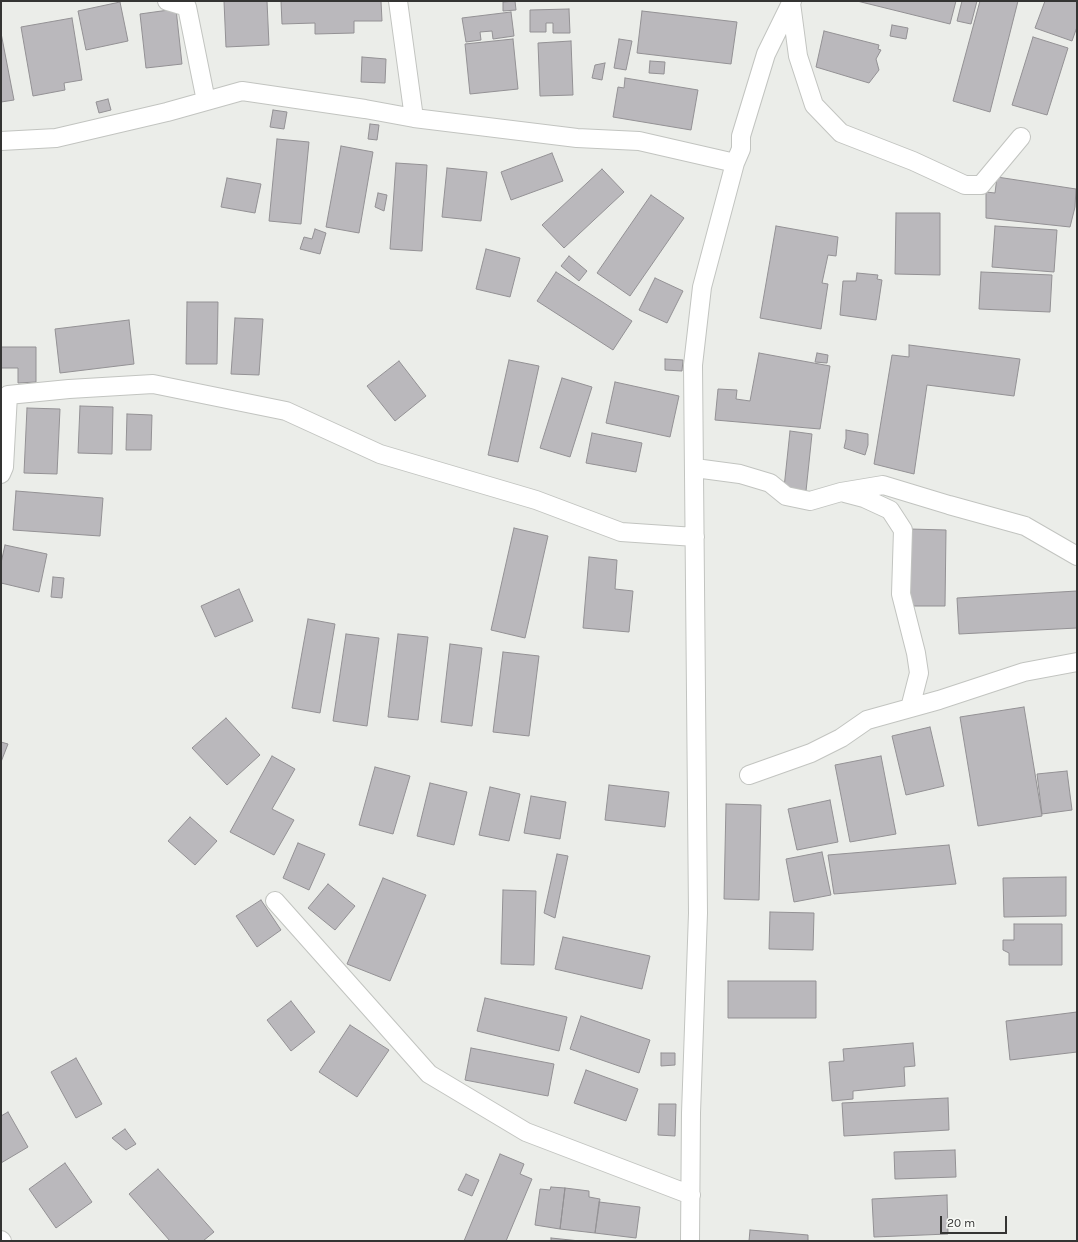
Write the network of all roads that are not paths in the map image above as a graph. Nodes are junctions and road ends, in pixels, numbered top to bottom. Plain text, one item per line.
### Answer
1 (167, 1) edge
2 (398, 1) edge
3 (791, 2) edge
4 (206, 101) junction
5 (414, 118) junction
6 (1021, 137) dead end
7 (1, 141) edge
8 (735, 163) junction
9 (695, 468) junction
10 (1, 474) edge
11 (841, 492) junction
12 (695, 537) junction
13 (1077, 556) edge
14 (1077, 662) edge
15 (910, 708) junction
16 (749, 775) dead end
17 (275, 901) dead end
18 (691, 1195) junction
19 (690, 1241) edge

1 - 4 street
2 - 5 street
3 - 6 street
3 - 8 street
4 - 5 street
4 - 7 street
5 - 8 street
8 - 9 street
9 - 11 street
9 - 12 street
10 - 12 street
11 - 13 street
11 - 15 street
12 - 18 street
14 - 15 street
15 - 16 street
17 - 18 street
18 - 19 street

